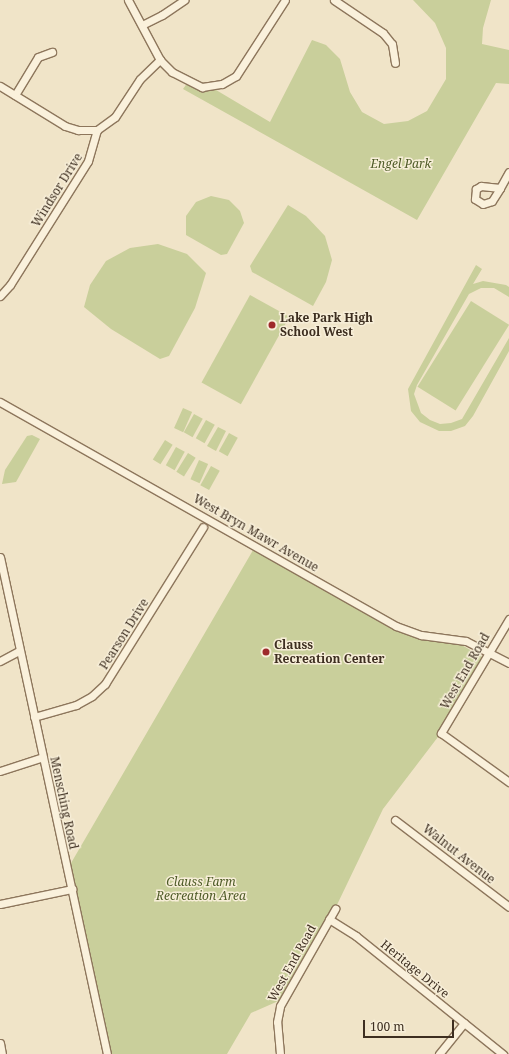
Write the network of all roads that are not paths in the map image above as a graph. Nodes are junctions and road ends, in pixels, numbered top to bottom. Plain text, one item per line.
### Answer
1 (128, 0) edge
2 (184, 0) edge
3 (285, 0) edge
4 (334, 0) edge
5 (142, 25) junction
6 (52, 52) dead end
7 (160, 60) junction
8 (395, 64) dead end
9 (0, 86) edge
10 (15, 95) junction
11 (98, 130) junction
12 (509, 172) edge
13 (500, 188) dead end
14 (0, 296) edge
15 (0, 402) edge
16 (203, 527) dead end
17 (0, 557) edge
18 (509, 619) edge
19 (19, 651) junction
20 (490, 652) junction
21 (0, 661) edge
22 (509, 663) edge
23 (34, 717) junction
24 (43, 757) junction
25 (0, 771) edge
26 (509, 782) edge
27 (395, 820) dead end
28 (72, 889) junction
29 (0, 904) edge
30 (509, 907) edge
31 (335, 909) dead end
32 (329, 919) junction
33 (464, 1023) junction
34 (0, 1043) edge
35 (2, 1054) edge
36 (107, 1054) edge
37 (280, 1054) edge
38 (439, 1054) edge
39 (503, 1054) edge

1 - 5 street
2 - 5 street
3 - 7 street
4 - 8 street
5 - 7 street
6 - 10 street
7 - 11 street
9 - 10 street
10 - 11 street
11 - 14 street, Windsor Drive
12 - 13 street
15 - 20 street, West Bryn Mawr Avenue
16 - 23 street, Pearson Drive
17 - 19 street, Mensching Road
18 - 20 street, West End Road
19 - 21 street
19 - 23 street, Mensching Road
20 - 22 street, West Bryn Mawr Avenue
20 - 26 street, West End Road
23 - 24 street, Mensching Road
24 - 25 street
24 - 28 street, Mensching Road
27 - 30 street, Walnut Avenue
28 - 29 street
28 - 36 street, Mensching Road
31 - 32 street, West End Road
32 - 33 street, Heritage Drive
32 - 37 street, West End Road
33 - 38 street
33 - 39 street, Heritage Drive
34 - 35 street

